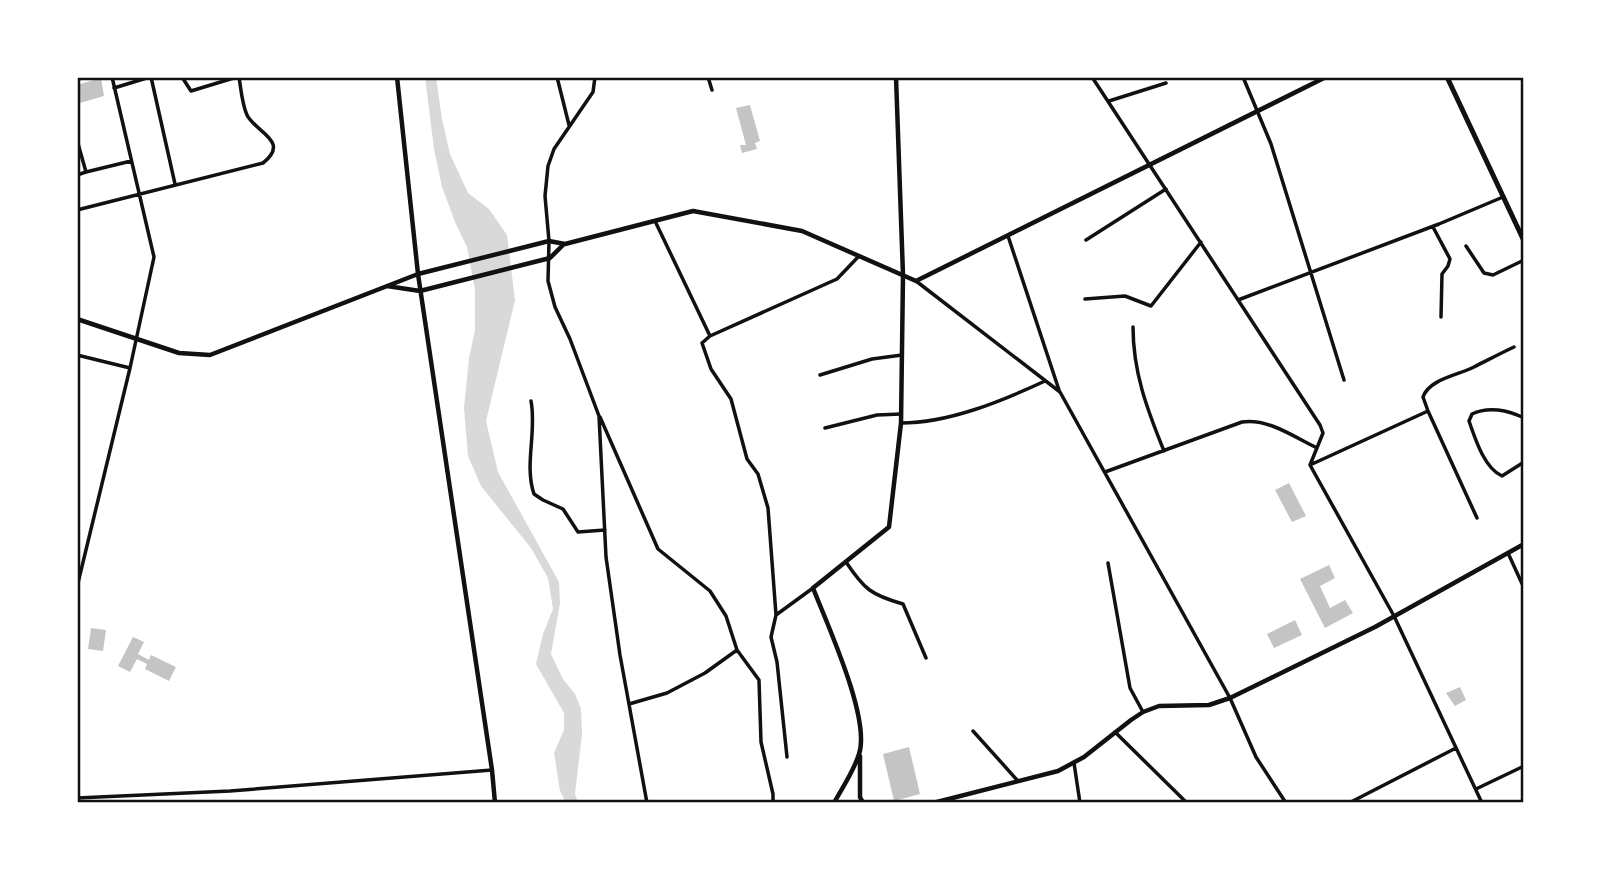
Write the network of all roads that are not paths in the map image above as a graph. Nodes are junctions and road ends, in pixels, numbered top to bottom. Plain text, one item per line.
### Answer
1 (89, 77) edge
2 (112, 77) edge
3 (151, 77) edge
4 (182, 77) edge
5 (238, 77) edge
6 (397, 77) edge
7 (557, 77) edge
8 (595, 77) edge
9 (708, 77) edge
10 (897, 77) edge
11 (1092, 77) edge
12 (1243, 77) edge
13 (1326, 77) edge
14 (1447, 77) edge
15 (77, 79) edge
16 (1166, 83) dead end
17 (114, 88) junction
18 (712, 90) dead end
19 (1109, 102) junction
20 (1258, 111) junction
21 (569, 125) junction
22 (77, 140) edge
23 (131, 161) junction
24 (1150, 165) junction
25 (86, 172) junction
26 (77, 175) edge
27 (175, 184) junction
28 (1166, 189) junction
29 (139, 193) junction
30 (1503, 197) junction
31 (77, 210) edge
32 (654, 220) junction
33 (1433, 227) junction
34 (1008, 236) junction
35 (1086, 240) dead end
36 (550, 241) junction
37 (1524, 241) edge
38 (1200, 242) junction
39 (565, 244) junction
40 (1466, 246) dead end
41 (859, 256) junction
42 (550, 258) junction
43 (1524, 260) edge
44 (1309, 273) junction
45 (418, 274) junction
46 (903, 275) junction
47 (916, 281) junction
48 (386, 286) junction
49 (421, 291) junction
50 (1085, 299) dead end
51 (1238, 300) junction
52 (1441, 317) dead end
53 (77, 319) edge
54 (1133, 327) dead end
55 (710, 336) junction
56 (136, 339) junction
57 (1514, 346) dead end
58 (77, 355) edge
59 (902, 355) junction
60 (130, 368) junction
61 (820, 375) dead end
62 (1344, 380) dead end
63 (1045, 381) junction
64 (1060, 392) junction
65 (531, 401) dead end
66 (1428, 411) junction
67 (901, 414) junction
68 (599, 416) junction
69 (1524, 418) edge
70 (901, 423) junction
71 (825, 428) dead end
72 (1317, 448) junction
73 (1164, 450) junction
74 (1524, 463) edge
75 (1310, 465) junction
76 (1105, 472) junction
77 (1477, 518) dead end
78 (605, 530) junction
79 (1524, 544) edge
80 (1508, 553) junction
81 (846, 562) junction
82 (1108, 564) dead end
83 (77, 587) edge
84 (813, 588) junction
85 (1524, 588) edge
86 (776, 615) junction
87 (1394, 617) junction
88 (737, 650) junction
89 (926, 657) dead end
90 (1230, 698) junction
91 (629, 704) junction
92 (1143, 712) junction
93 (973, 731) dead end
94 (1115, 732) junction
95 (1456, 748) junction
96 (860, 752) junction
97 (787, 757) dead end
98 (1074, 763) junction
99 (1524, 766) edge
100 (492, 770) junction
101 (1018, 781) junction
102 (1476, 789) junction
103 (77, 798) edge
104 (495, 803) edge
105 (647, 803) edge
106 (773, 803) edge
107 (834, 803) edge
108 (863, 803) edge
109 (933, 803) edge
110 (1080, 803) edge
111 (1187, 803) edge
112 (1286, 803) edge
113 (1349, 803) edge
114 (1482, 803) edge

1 - 15 street
2 - 17 street
3 - 17 street
3 - 27 street
4 - 5 street
5 - 27 street
6 - 45 street
7 - 21 street
8 - 21 street
9 - 18 street
10 - 46 street
11 - 19 street
12 - 20 street
13 - 20 street
14 - 30 main road
16 - 19 street
17 - 23 street
19 - 24 street
20 - 24 street
20 - 44 street
21 - 36 street
22 - 25 street
23 - 25 street
23 - 29 street
24 - 28 street
24 - 34 street
25 - 26 street
27 - 29 street
28 - 35 street
28 - 38 street
29 - 31 street
29 - 56 street
30 - 33 street
30 - 37 main road
32 - 39 street
32 - 41 street
32 - 55 street
33 - 44 street
33 - 52 street
34 - 47 street
34 - 64 street
36 - 39 street
36 - 42 street
36 - 45 street
38 - 50 street
38 - 51 street
39 - 42 street
40 - 43 street
41 - 46 street
41 - 55 street
42 - 49 street
42 - 68 street
44 - 51 street
44 - 62 street
45 - 48 street
45 - 49 street
46 - 47 street
46 - 59 street
47 - 63 street
48 - 49 street
48 - 56 street
49 - 100 street
51 - 72 street
53 - 56 street
54 - 73 street
55 - 86 street
56 - 60 street
57 - 66 street
58 - 60 street
59 - 61 street
59 - 67 street
60 - 83 street
63 - 64 street
63 - 70 street
64 - 76 street
65 - 78 street
66 - 75 street
66 - 77 street
67 - 70 street
67 - 71 street
68 - 78 street
68 - 88 street
69 - 74 street
70 - 81 street
72 - 73 street
72 - 75 street
73 - 76 street
75 - 87 street
76 - 90 street
78 - 91 street
79 - 80 street
80 - 85 street
80 - 87 street
81 - 84 street
81 - 89 street
82 - 92 street
84 - 86 street
84 - 96 street
86 - 97 street
87 - 90 street
87 - 95 street
88 - 91 street
88 - 106 street
90 - 92 street
90 - 112 street
91 - 105 street
92 - 94 street
93 - 101 street
94 - 98 street
94 - 111 street
95 - 102 street
95 - 113 street
96 - 107 street
96 - 108 street
98 - 101 street
98 - 110 street
99 - 102 street
100 - 103 street
100 - 104 street
101 - 109 street
102 - 114 street

